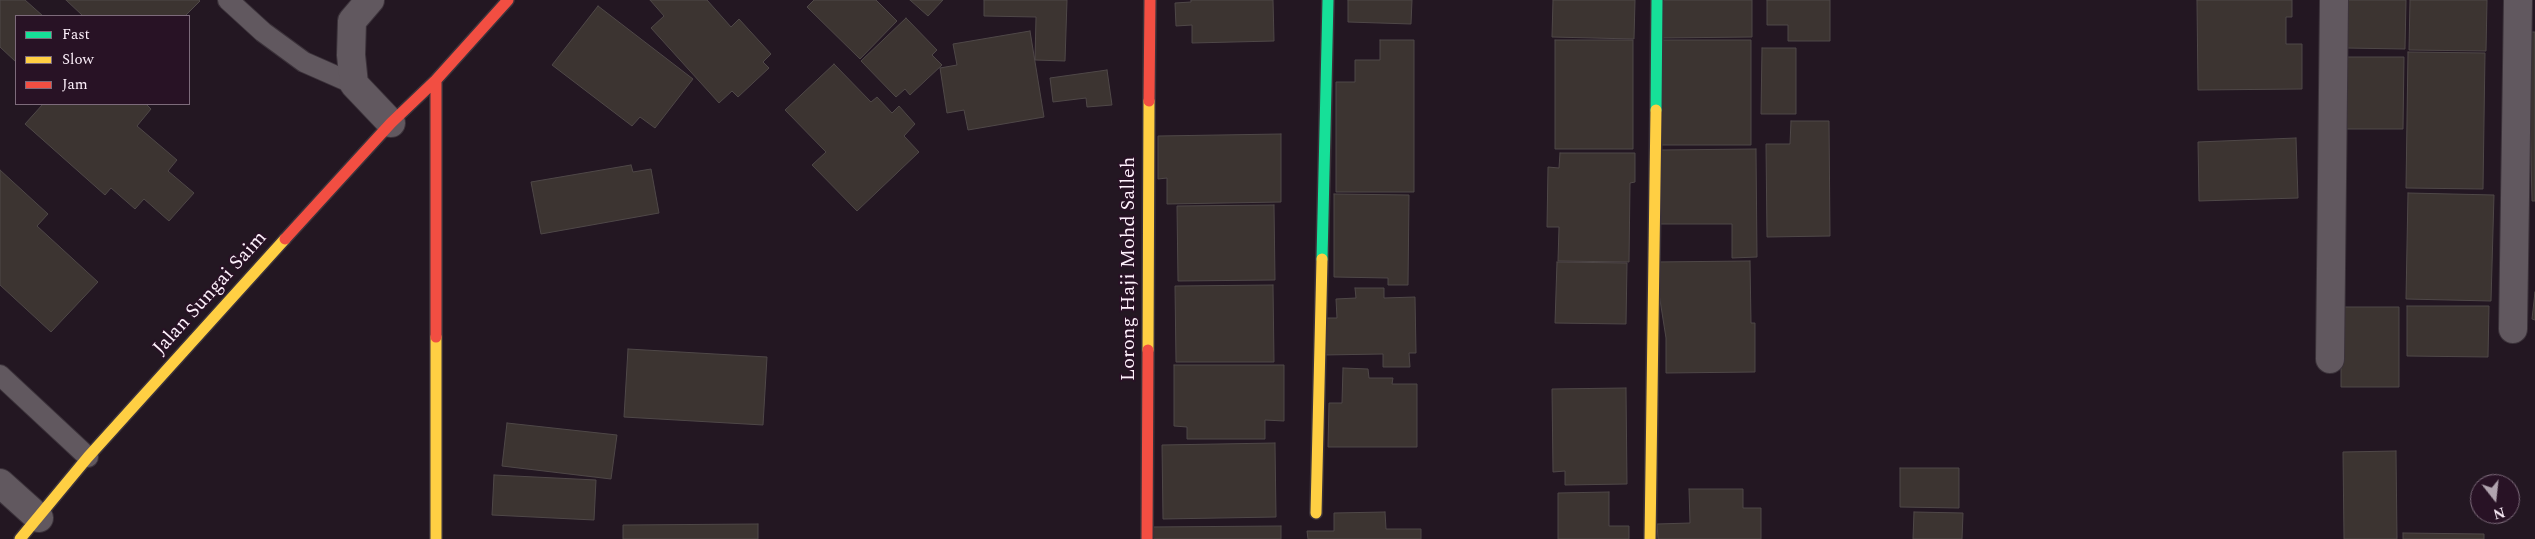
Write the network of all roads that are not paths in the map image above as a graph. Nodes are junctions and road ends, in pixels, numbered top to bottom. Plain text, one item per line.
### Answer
1 (228, 0) edge
2 (370, 0) edge
3 (508, 0) edge
4 (1150, 0) edge
5 (1328, 0) edge
6 (1657, 0) edge
7 (2334, 0) edge
8 (2518, 0) edge
9 (436, 80) junction
10 (354, 84) junction
11 (391, 123) junction
12 (2513, 329) dead end
13 (2330, 359) dead end
14 (0, 374) edge
15 (88, 457) junction
16 (0, 483) edge
17 (1316, 513) dead end
18 (39, 518) junction
19 (20, 539) edge
20 (436, 539) edge
21 (1147, 539) edge
22 (1650, 539) edge

1 - 10 lane
2 - 10 street
3 - 9 street, Jalan Sungai Saim
4 - 21 street, Lorong Haji Mohd Salleh
5 - 17 street
6 - 22 street
7 - 13 street
8 - 12 street
9 - 11 street, Jalan Sungai Saim
9 - 20 street
10 - 11 street
11 - 15 street, Jalan Sungai Saim
14 - 15 lane
15 - 18 street, Jalan Sungai Saim
16 - 18 street
18 - 19 street, Jalan Sungai Saim

